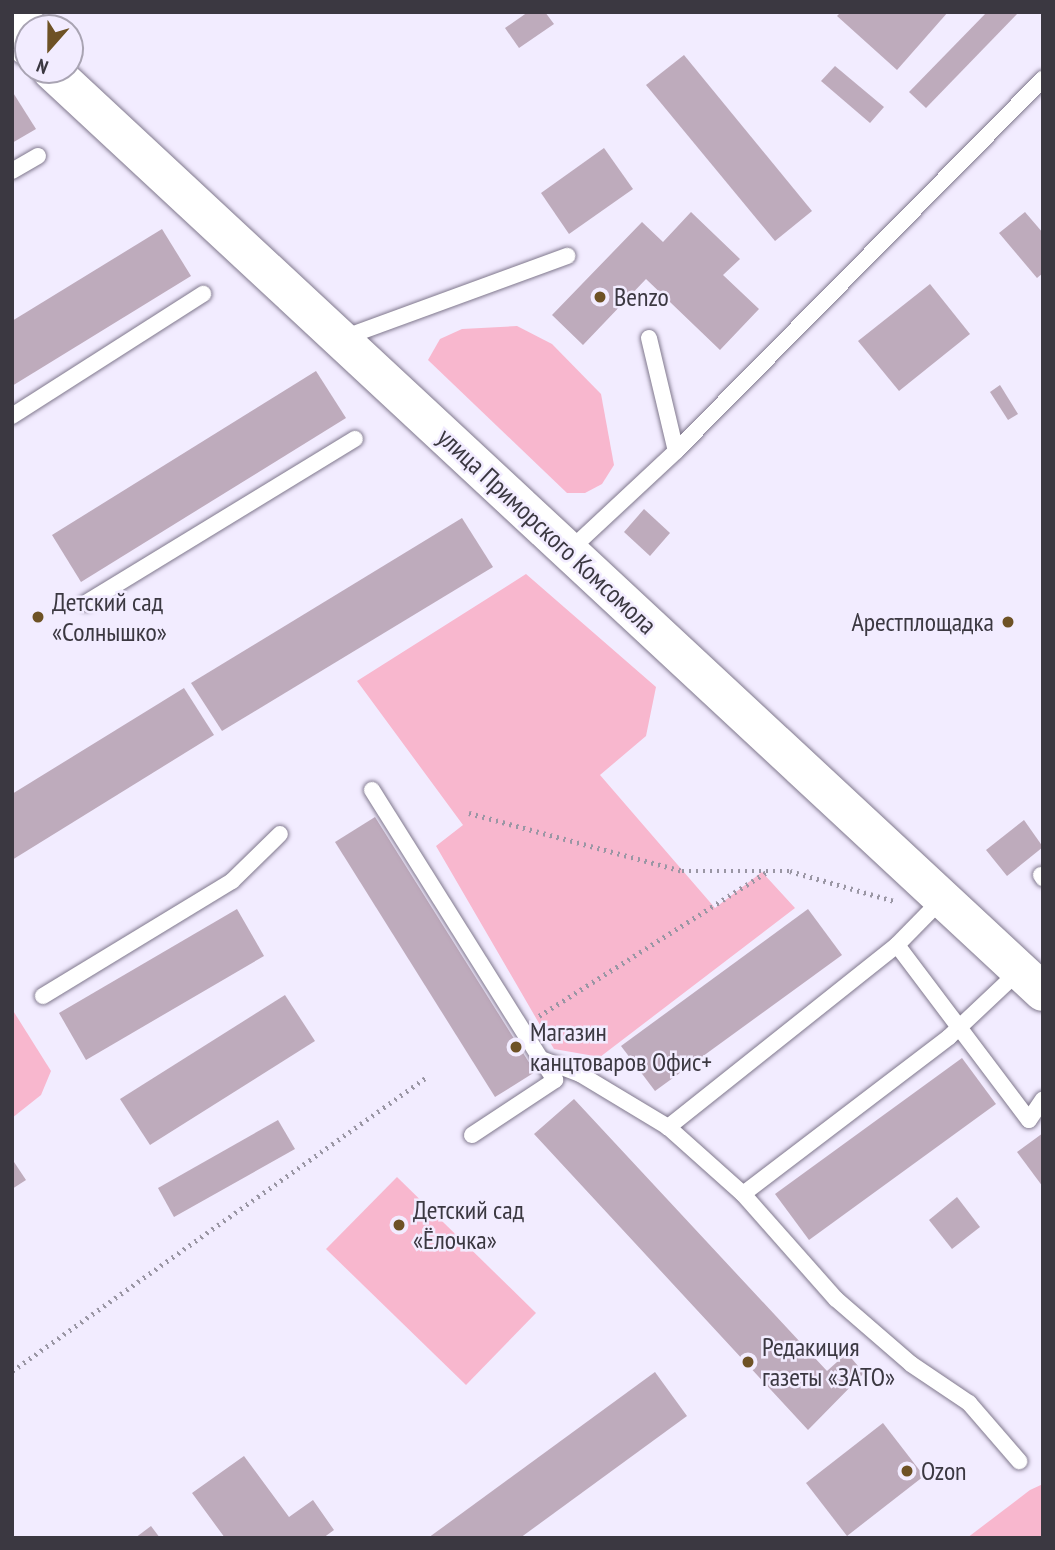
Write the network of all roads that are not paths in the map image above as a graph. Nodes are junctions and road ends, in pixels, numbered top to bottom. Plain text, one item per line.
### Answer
1 (35, 12) edge
2 (12, 15) edge
3 (1043, 79) edge
4 (66, 84) edge
5 (38, 156) dead end
6 (12, 172) edge
7 (567, 256) dead end
8 (203, 294) dead end
9 (649, 338) dead end
10 (340, 339) junction
11 (12, 416) edge
12 (355, 439) dead end
13 (676, 452) junction
14 (571, 549) junction
15 (86, 604) dead end
16 (372, 790) dead end
17 (280, 834) dead end
18 (925, 902) junction
19 (897, 945) junction
20 (1031, 981) edge
21 (43, 996) dead end
22 (961, 1028) junction
23 (541, 1059) junction
24 (1043, 1099) edge
25 (668, 1127) junction
26 (472, 1135) dead end
27 (743, 1194) junction
28 (1020, 1461) dead end

1 - 2 lane
3 - 13 lane
4 - 10 street, улица Приморского Комсомола
5 - 6 lane
7 - 10 lane
8 - 11 lane
9 - 13 lane
10 - 14 street, улица Приморского Комсомола
12 - 15 lane
13 - 14 lane
14 - 18 street, улица Приморского Комсомола
16 - 23 lane
17 - 21 lane
18 - 19 lane
18 - 20 street, улица Приморского Комсомола
19 - 22 lane
19 - 25 lane
20 - 22 lane
22 - 24 lane
22 - 27 lane
23 - 25 lane
23 - 26 lane
25 - 27 lane
27 - 28 lane

